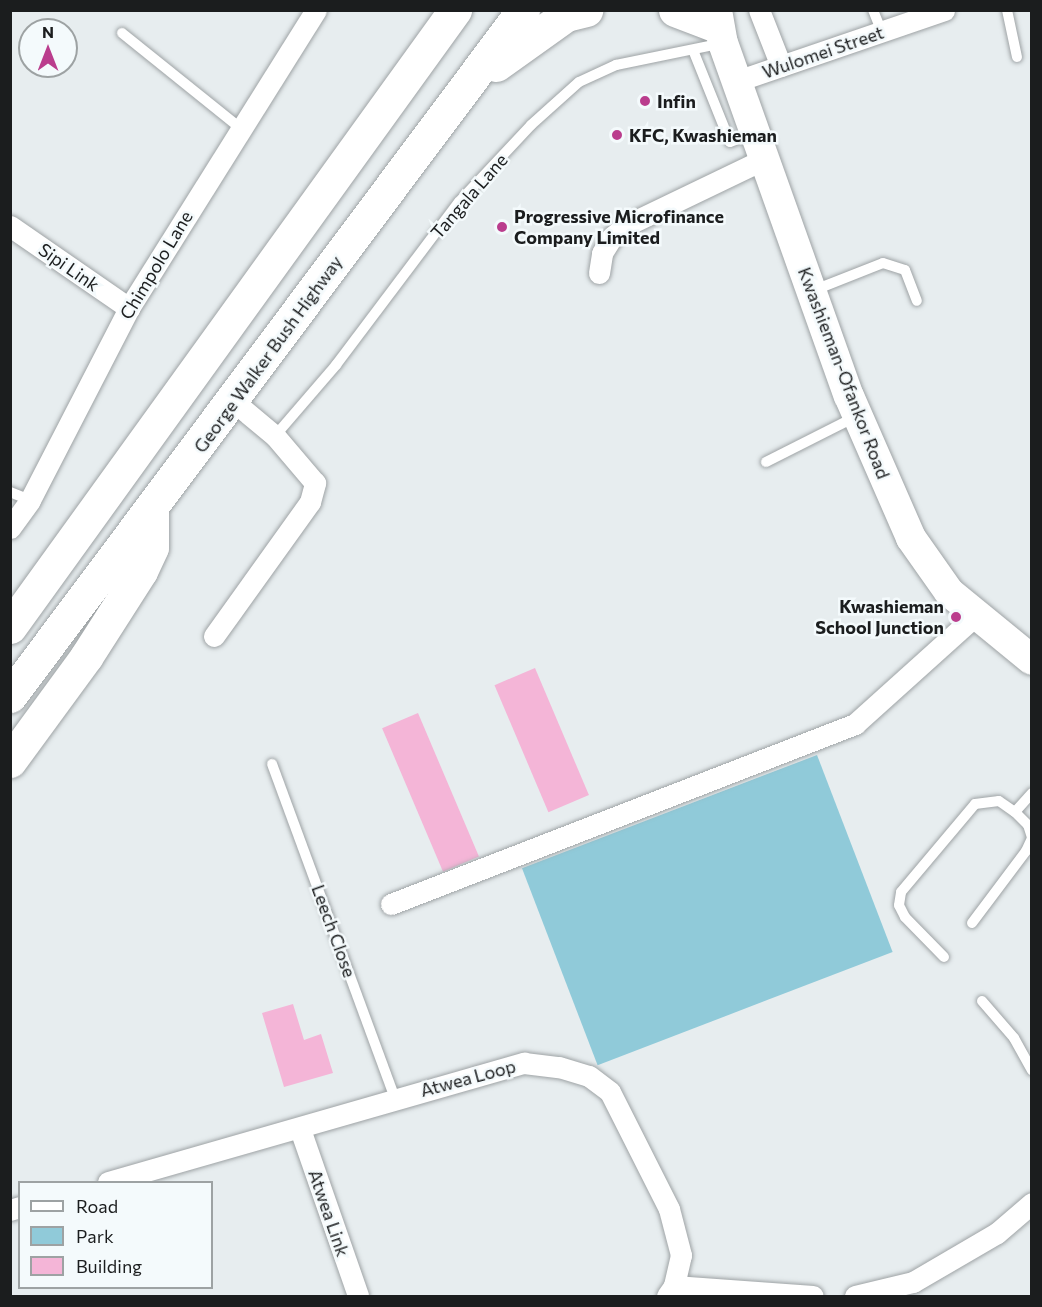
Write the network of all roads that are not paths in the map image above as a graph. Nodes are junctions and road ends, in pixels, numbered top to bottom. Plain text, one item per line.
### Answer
1 (316, 10) edge
2 (455, 10) edge
3 (523, 10) edge
4 (586, 10) edge
5 (675, 10) edge
6 (759, 10) edge
7 (873, 10) edge
8 (944, 10) edge
9 (1007, 10) edge
10 (714, 22) edge
11 (882, 32) junction
12 (122, 33) dead end
13 (693, 50) junction
14 (1017, 57) dead end
15 (781, 66) junction
16 (737, 81) junction
17 (454, 102) junction
18 (240, 128) junction
19 (760, 145) junction
20 (10, 226) edge
21 (599, 273) dead end
22 (812, 291) junction
23 (917, 301) dead end
24 (129, 308) junction
25 (233, 401) junction
26 (857, 416) junction
27 (275, 436) junction
28 (766, 462) dead end
29 (20, 496) edge
30 (152, 508) junction
31 (10, 528) edge
32 (975, 615) junction
33 (10, 627) edge
34 (214, 636) dead end
35 (1032, 660) edge
36 (10, 696) edge
37 (10, 761) edge
38 (272, 764) dead end
39 (1032, 793) edge
40 (1015, 812) junction
41 (1032, 837) edge
42 (392, 904) dead end
43 (972, 923) dead end
44 (944, 957) dead end
45 (982, 1001) dead end
46 (1032, 1070) edge
47 (395, 1098) junction
48 (300, 1129) junction
49 (112, 1181) edge
50 (1032, 1203) edge
51 (670, 1291) edge
52 (358, 1296) edge
53 (813, 1296) edge
54 (855, 1296) edge

1 - 18 street, Chimpolo Lane
2 - 33 highway
3 - 17 highway, George Walker Bush Highway
4 - 17 highway
5 - 10 highway
6 - 15 street
7 - 11 lane
8 - 11 street, Wulomei Street
9 - 14 lane
10 - 13 lane, Tangala Lane
10 - 16 main road, Kwashieman-Ofankor Road
11 - 15 street, Wulomei Street
12 - 18 lane
13 - 19 lane
13 - 27 lane, Tangala Lane
15 - 16 street, Wulomei Street
16 - 19 main road, Kwashieman-Ofankor Road
17 - 25 highway, George Walker Bush Highway
18 - 24 street, Chimpolo Lane
19 - 21 street
19 - 22 main road, Kwashieman-Ofankor Road
20 - 24 street, Sipi Link
22 - 23 lane
22 - 26 main road, Kwashieman-Ofankor Road
24 - 29 street, Chimpolo Lane
25 - 27 street
25 - 30 highway, George Walker Bush Highway
26 - 28 lane
26 - 32 main road, Kwashieman-Ofankor Road
27 - 34 street
29 - 31 street, Chimpolo Lane
30 - 36 highway, George Walker Bush Highway
30 - 37 highway
32 - 35 main road, Kwashieman-Ofankor Road
32 - 42 street
38 - 47 lane, Leech Close
39 - 40 lane
40 - 41 lane
40 - 44 lane
41 - 43 lane
45 - 46 lane
47 - 48 street, Atwea Loop
47 - 51 street, Atwea Loop
48 - 49 street, Atwea Loop
48 - 52 street, Atwea Link
50 - 54 street
51 - 53 street

